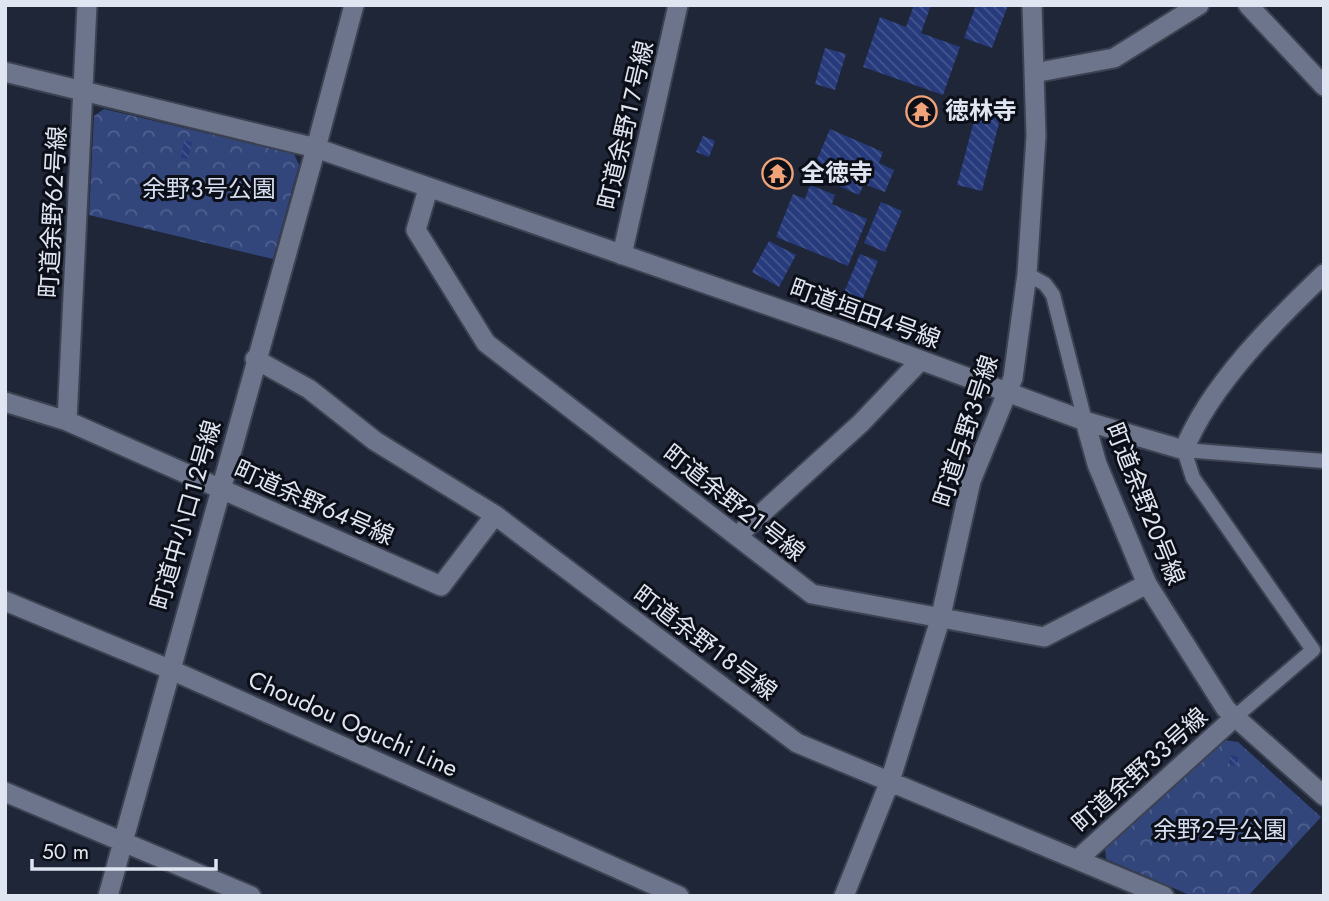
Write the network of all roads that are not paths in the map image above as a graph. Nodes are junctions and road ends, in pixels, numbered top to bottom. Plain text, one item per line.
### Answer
1 (87, 5) edge
2 (354, 5) edge
3 (678, 5) edge
4 (1032, 5) edge
5 (1199, 5) edge
6 (1248, 5) edge
7 (5, 72) edge
8 (1034, 74) junction
9 (1324, 86) edge
10 (83, 90) junction
11 (316, 148) junction
12 (428, 189) junction
13 (622, 255) junction
14 (1027, 274) junction
15 (1324, 274) edge
16 (256, 359) junction
17 (920, 361) junction
18 (1007, 391) junction
19 (5, 402) edge
20 (67, 421) junction
21 (1085, 421) junction
22 (1184, 450) junction
23 (1324, 461) edge
24 (219, 487) junction
25 (495, 515) junction
26 (737, 536) junction
27 (1147, 584) junction
28 (5, 601) edge
29 (940, 620) junction
30 (169, 669) junction
31 (1235, 717) junction
32 (890, 781) junction
33 (5, 792) edge
34 (1324, 796) edge
35 (123, 839) junction
36 (1078, 859) junction
37 (108, 896) edge
38 (251, 896) edge
39 (679, 896) edge
40 (844, 896) edge
41 (1164, 896) edge

1 - 10 street, 町道余野６２号線
2 - 11 street, 町道中小口１２号線
3 - 13 street, 町道余野１７号線
4 - 8 street, 町道与野３号線
5 - 8 street
6 - 9 street
7 - 10 street, 町道垣田４号線
8 - 14 street, 町道与野３号線
10 - 11 street, 町道垣田４号線
10 - 20 street, 町道余野６２号線
11 - 12 street, 町道垣田４号線
11 - 16 street, 町道中小口１２号線
12 - 13 street, 町道垣田４号線
12 - 26 street, 町道余野２１号線
13 - 17 street, 町道垣田４号線
14 - 18 street, 町道与野３号線
14 - 21 lane
15 - 22 street
16 - 24 street, 町道中小口１２号線
16 - 25 street, 町道余野１８号線
17 - 18 street, 町道垣田４号線
17 - 26 street
18 - 21 street, 町道垣田４号線
18 - 29 street, 町道与野３号線
19 - 20 street, 町道余野６４号線
20 - 24 street, 町道余野６４号線
21 - 22 street, 町道垣田４号線
21 - 27 street, 町道余野２０号線
22 - 23 lane
22 - 31 lane
24 - 25 street, 町道余野６４号線
24 - 30 street, 町道中小口１２号線
25 - 32 street, 町道余野１８号線
26 - 29 street, 町道余野２１号線
27 - 29 street, 町道余野２１号線
27 - 31 street, 町道余野２０号線
28 - 30 street, Choudou Oguchi Line
29 - 32 street, 町道与野３号線
30 - 35 street, 町道中小口１２号線
30 - 39 street, Choudou Oguchi Line
31 - 34 street, 町道余野２０号線
31 - 36 street, 町道余野３３号線
32 - 36 street, 町道余野１８号線
32 - 40 street, 町道与野３号線
33 - 35 street
35 - 37 street, 町道中小口１２号線
35 - 38 street
36 - 41 street, 町道余野１８号線

